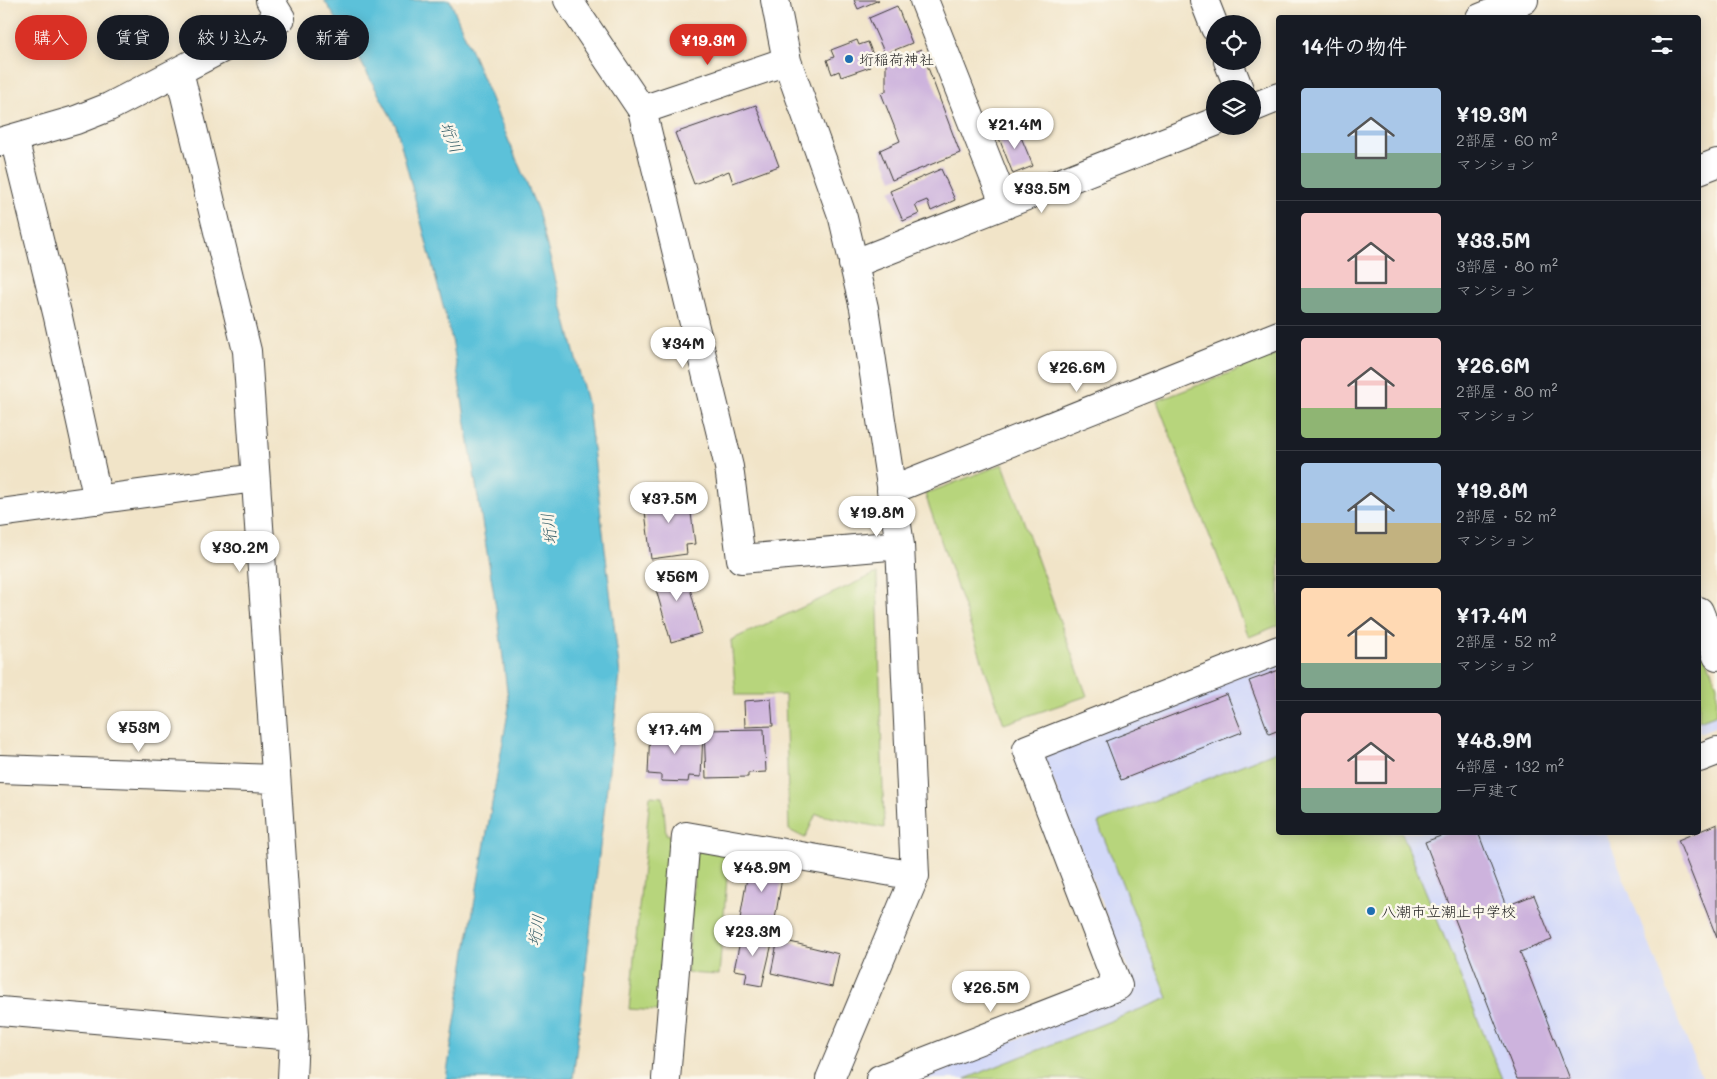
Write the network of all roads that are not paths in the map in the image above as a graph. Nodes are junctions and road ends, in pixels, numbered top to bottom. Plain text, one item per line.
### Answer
1 (270, 0) edge
2 (568, 0) edge
3 (775, 0) edge
4 (924, 0) edge
5 (1204, 0) edge
6 (1524, 0) edge
7 (1210, 15) edge
8 (1487, 15) edge
9 (787, 62) junction
10 (179, 71) junction
11 (1276, 98) edge
12 (1261, 104) edge
13 (642, 110) junction
14 (1206, 126) edge
15 (7, 140) edge
16 (1717, 163) edge
17 (1701, 169) edge
18 (1005, 205) junction
19 (853, 264) junction
20 (1276, 336) edge
21 (255, 478) junction
22 (891, 490) junction
23 (98, 500) junction
24 (0, 513) edge
25 (900, 545) junction
26 (1701, 616) edge
27 (1276, 651) edge
28 (1717, 656) edge
29 (1717, 751) edge
30 (1701, 757) edge
31 (0, 769) edge
32 (276, 778) junction
33 (915, 876) junction
34 (0, 1011) edge
35 (294, 1036) junction
36 (292, 1079) edge
37 (666, 1079) edge
38 (830, 1079) edge
39 (880, 1079) edge

1 - 10 street
2 - 13 street
3 - 9 street
4 - 18 street
5 - 7 street
6 - 8 street
9 - 13 street
9 - 19 street
10 - 15 street
10 - 21 street
11 - 12 street
13 - 25 street
14 - 18 street
15 - 23 street
16 - 17 street
18 - 19 street
19 - 22 street
20 - 22 street
21 - 23 street
21 - 32 street
22 - 25 street
23 - 24 street
25 - 33 street
26 - 28 street
27 - 39 street
29 - 30 street
31 - 32 street
32 - 35 street
33 - 37 street
33 - 38 street
34 - 35 street
35 - 36 street

